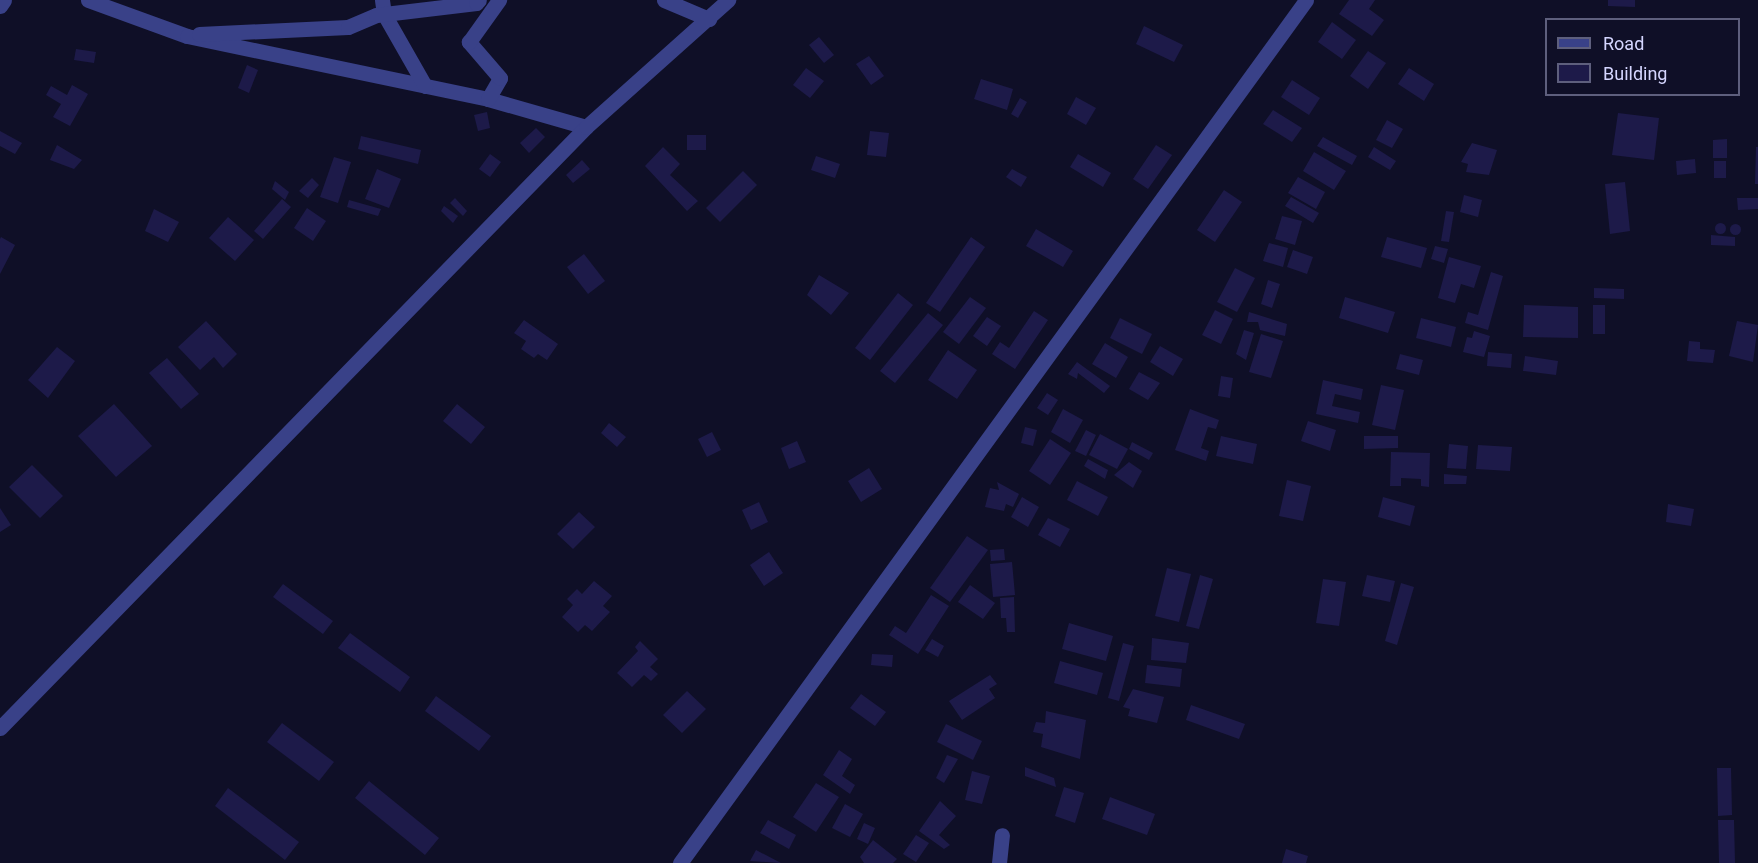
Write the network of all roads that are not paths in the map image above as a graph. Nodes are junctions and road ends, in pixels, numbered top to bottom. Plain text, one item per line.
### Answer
1 (4, 0) edge
2 (88, 0) edge
3 (479, 0) edge
4 (499, 0) edge
5 (664, 0) edge
6 (728, 0) edge
7 (1306, 0) edge
8 (0, 6) edge
9 (383, 7) edge
10 (709, 19) junction
11 (187, 36) junction
12 (424, 86) junction
13 (488, 99) junction
14 (586, 127) junction
15 (0, 728) edge
16 (1002, 835) dead end
17 (680, 863) edge
18 (999, 863) edge

1 - 8 street
2 - 11 street
3 - 9 street
4 - 13 street
5 - 10 street
6 - 10 street
7 - 17 street
9 - 11 street
9 - 12 street
10 - 14 street
11 - 12 street
12 - 13 street
13 - 14 street
14 - 15 street
16 - 18 street

